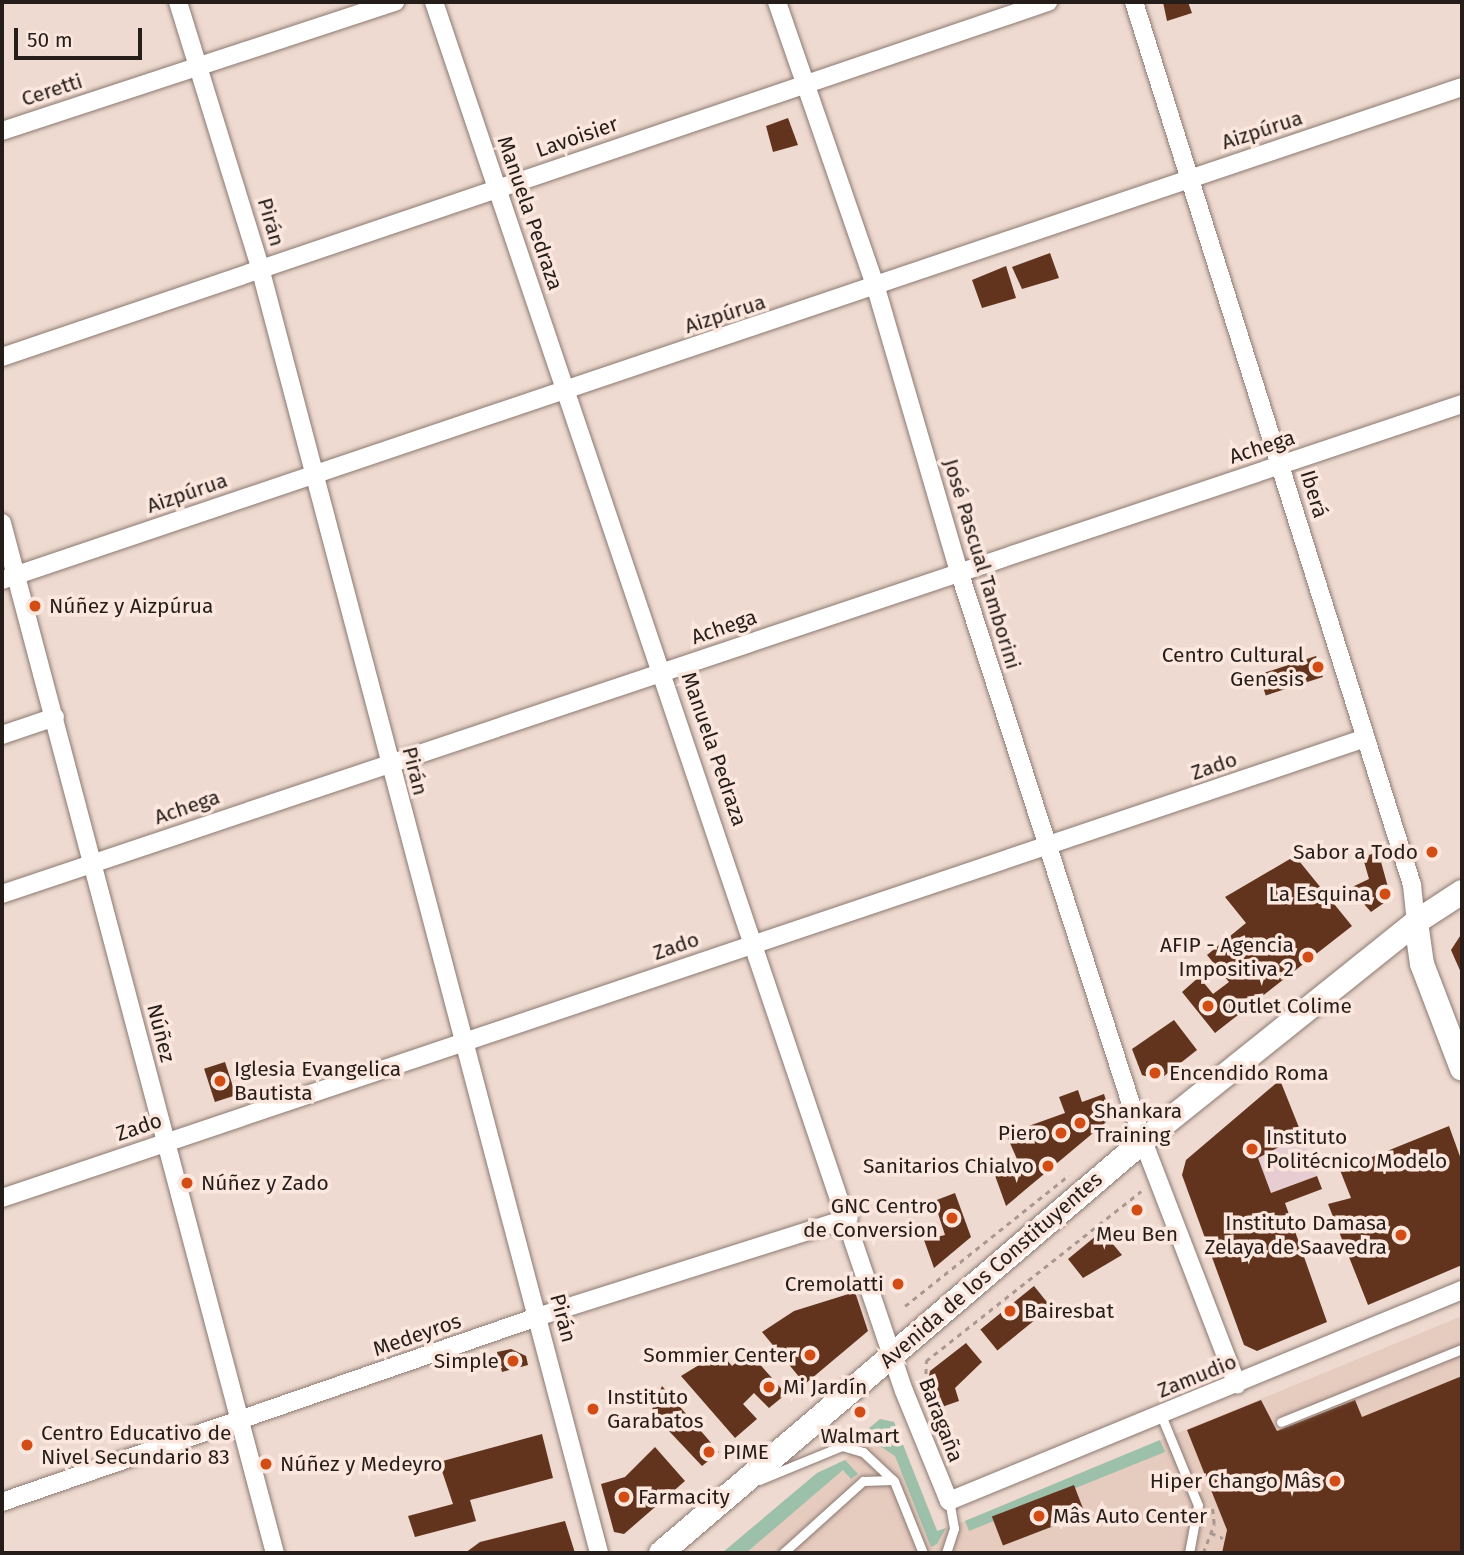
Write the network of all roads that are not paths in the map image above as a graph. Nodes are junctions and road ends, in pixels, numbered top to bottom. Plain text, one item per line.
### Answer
1 (178, 2) edge
2 (395, 2) edge
3 (434, 2) edge
4 (777, 2) edge
5 (1048, 2) edge
6 (1134, 2) edge
7 (202, 65) junction
8 (803, 85) junction
9 (1462, 87) edge
10 (2, 131) edge
11 (1190, 177) junction
12 (498, 188) junction
13 (259, 264) junction
14 (876, 288) junction
15 (2, 357) edge
16 (567, 390) junction
17 (1462, 404) edge
18 (1282, 465) junction
19 (315, 473) junction
20 (2, 523) edge
21 (959, 571) junction
22 (9, 578) edge
23 (663, 672) junction
24 (55, 717) junction
25 (2, 735) edge
26 (1366, 738) junction
27 (389, 762) junction
28 (1047, 848) junction
29 (93, 862) junction
30 (1462, 892) edge
31 (2, 894) edge
32 (1416, 922) junction
33 (757, 942) junction
34 (461, 1044) junction
35 (1462, 1069) edge
36 (165, 1141) junction
37 (1143, 1141) junction
38 (2, 1198) edge
39 (849, 1218) junction
40 (1462, 1290) edge
41 (540, 1317) junction
42 (1462, 1349) edge
43 (893, 1354) junction
44 (1237, 1384) junction
45 (1161, 1415) junction
46 (239, 1422) junction
47 (1281, 1422) dead end
48 (894, 1481) junction
49 (737, 1488) junction
50 (949, 1501) junction
51 (2, 1502) edge
52 (275, 1553) edge
53 (598, 1553) edge
54 (661, 1553) edge
55 (783, 1553) edge
56 (923, 1553) edge
57 (946, 1553) edge
58 (1189, 1553) edge

1 - 7 street, Pirán
2 - 7 street, Ceretti
3 - 12 street, Manuela Pedraza
4 - 8 street, José Pascual Tamborini
5 - 8 street, Lavoisier
6 - 11 street, Iberá
7 - 10 street, Ceretti
7 - 13 street, Pirán
8 - 12 street, Lavoisier
8 - 14 street, José Pascual Tamborini
9 - 11 street, Aizpúrua
11 - 14 street, Aizpúrua
11 - 18 street, Iberá
12 - 13 street, Lavoisier
12 - 16 street, Manuela Pedraza
13 - 15 street, Lavoisier
13 - 19 street, Pirán
14 - 16 street, Aizpúrua
14 - 21 street, José Pascual Tamborini
16 - 19 street, Aizpúrua
16 - 23 street, Manuela Pedraza
17 - 18 street, Achega
18 - 21 street, Achega
18 - 26 street, Iberá
19 - 22 street, Aizpúrua
19 - 27 street, Pirán
20 - 22 street, Núñez
21 - 23 street, Achega
21 - 28 street, José Pascual Tamborini
22 - 24 street, Núñez
23 - 27 street, Achega
23 - 33 street, Manuela Pedraza
24 - 25 street
24 - 29 street, Núñez
26 - 28 street, Zado
26 - 32 street, Iberá
27 - 29 street, Achega
27 - 34 street, Pirán
28 - 33 street, Zado
28 - 37 street, José Pascual Tamborini
29 - 31 street, Achega
29 - 36 street, Núñez
30 - 32 main road, Avenida de los Constituyentes
32 - 35 main road
32 - 37 main road, Avenida de los Constituyentes
33 - 34 street, Zado
33 - 39 street, Manuela Pedraza
34 - 36 street, Zado
34 - 41 street, Pirán
36 - 38 street, Zado
36 - 46 street, Núñez
37 - 43 main road, Avenida de los Constituyentes
37 - 44 street, José Pascual Tamborini
39 - 41 street, Medeyros
39 - 43 street, Manuela Pedraza
40 - 44 street, Zamudio
41 - 46 street, Medeyros
41 - 53 street, Pirán
42 - 47 lane
43 - 49 main road, Avenida de los Constituyentes
43 - 50 street, Baragaña
44 - 45 street, Zamudio
45 - 50 street, Zamudio
45 - 58 lane
46 - 51 street, Medeyros
46 - 52 street, Núñez
48 - 49 lane
48 - 55 lane
48 - 56 lane
49 - 54 main road, Avenida de los Constituyentes
50 - 57 lane

